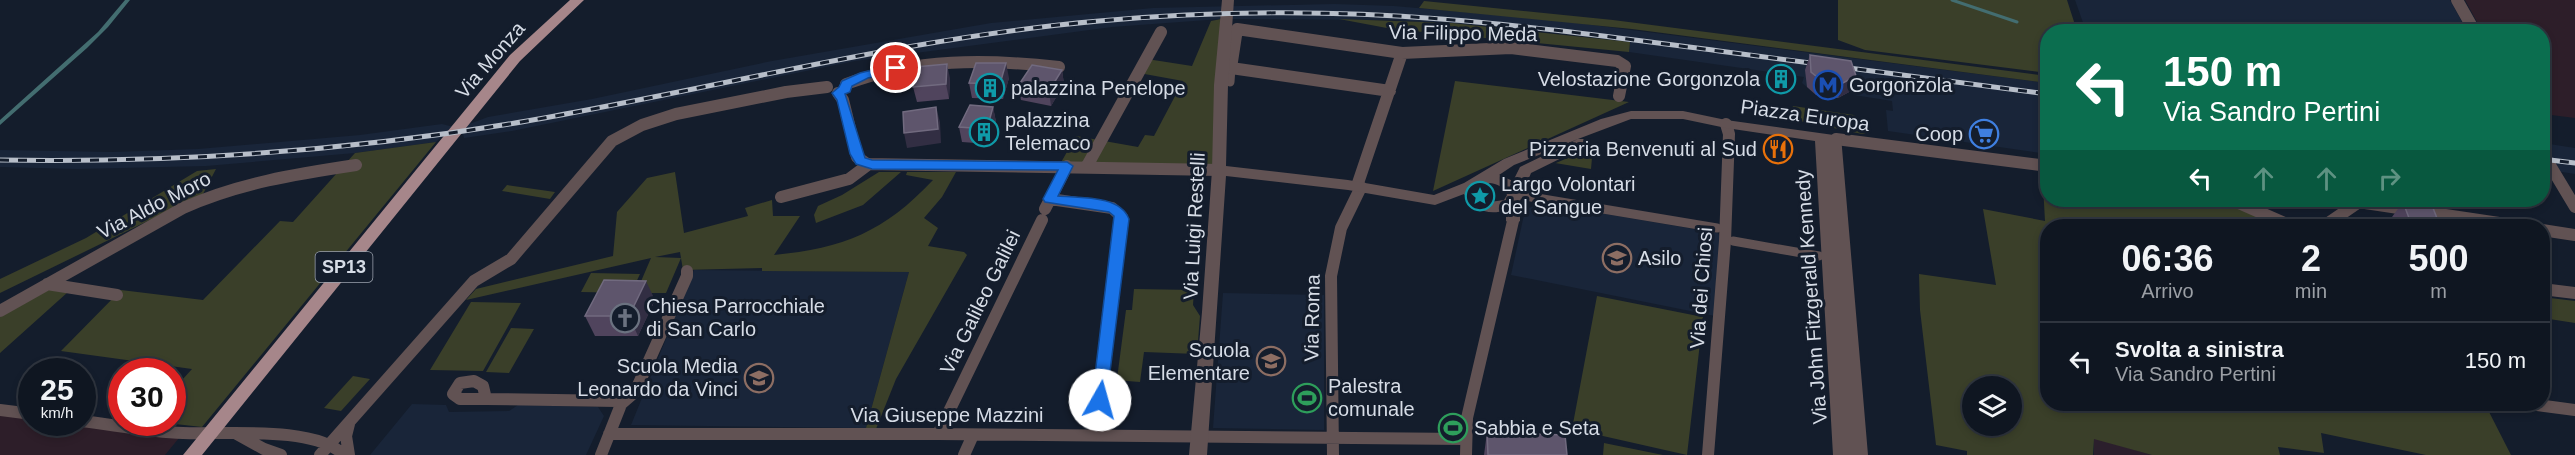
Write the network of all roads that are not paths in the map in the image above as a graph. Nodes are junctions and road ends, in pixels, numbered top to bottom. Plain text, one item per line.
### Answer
1 (578, 0) edge
2 (2457, 0) edge
3 (1228, 2) edge
4 (2470, 24) edge
5 (1161, 32) dead end
6 (1402, 53) junction
7 (1059, 67) edge
8 (1231, 68) junction
9 (1230, 82) dead end
10 (837, 88) junction
11 (1390, 91) junction
12 (1619, 96) dead end
13 (1726, 124) junction
14 (1829, 138) junction
15 (869, 164) junction
16 (356, 165) dead end
17 (2040, 165) edge
18 (2550, 165) edge
19 (1067, 166) junction
20 (1087, 166) junction
21 (1219, 170) junction
22 (1476, 182) junction
23 (1359, 187) junction
24 (1519, 192) junction
25 (781, 197) dead end
26 (2248, 207) edge
27 (2352, 207) edge
28 (2392, 207) edge
29 (2575, 207) edge
30 (1045, 209) junction
31 (2275, 219) edge
32 (2334, 219) edge
33 (2472, 219) edge
34 (1513, 221) joint
35 (1717, 228) dead end
36 (2550, 231) edge
37 (2575, 235) edge
38 (1733, 241) dead end
39 (1820, 256) dead end
40 (687, 271) dead end
41 (47, 284) junction
42 (2550, 290) edge
43 (2575, 293) edge
44 (117, 295) dead end
45 (0, 311) edge
46 (486, 400) dead end
47 (620, 405) junction
48 (2550, 407) edge
49 (0, 410) edge
50 (2575, 410) edge
51 (18, 412) edge
52 (96, 423) edge
53 (349, 423) junction
54 (229, 430) junction
55 (609, 434) junction
56 (938, 434) junction
57 (973, 435) junction
58 (1096, 435) junction
59 (1198, 436) junction
60 (1333, 438) junction
61 (1465, 439) junction
62 (325, 450) edge
63 (194, 452) edge
64 (601, 454) edge
65 (282, 455) edge
66 (344, 455) edge
67 (350, 455) edge
68 (964, 455) edge
69 (1198, 455) edge
70 (1333, 455) edge
71 (1466, 455) edge
72 (1708, 455) edge
73 (1842, 455) edge
74 (1859, 455) edge

1 - 63 main road, Via Monza / SP13
2 - 4 street
3 - 21 street, Via Luigi Restelli
5 - 20 street
6 - 8 street, Via Filippo Meda
6 - 11 street, Via Roma
6 - 12 street, Via Filippo Meda
7 - 10 street
8 - 9 street
8 - 11 street
10 - 15 street
10 - 53 street
11 - 23 street, Via Roma
13 - 14 street, Piazza Europa
13 - 22 street
13 - 24 street
13 - 72 street, Via dei Chiosi
14 - 17 street, Piazza Europa
14 - 73 street, Via John Fitzgerald Kennedy
14 - 74 street, Via John Fitzgerald Kennedy
15 - 19 street
15 - 25 street
16 - 41 street, Via Aldo Moro
18 - 29 street
19 - 20 street
19 - 30 street, Via Galileo Galilei
20 - 21 street
21 - 23 street
21 - 59 street, Via Luigi Restelli
22 - 23 street
22 - 24 street
22 - 24 street
23 - 60 street, Via Roma
24 - 34 street
24 - 35 street
26 - 31 street
27 - 32 street
28 - 33 street
30 - 56 street, Via Galileo Galilei
30 - 58 street
34 - 61 street
36 - 37 street
38 - 39 street
40 - 47 street
41 - 44 street
41 - 45 street, Via Aldo Moro
42 - 43 street
46 - 47 street
47 - 55 street
48 - 50 street
49 - 51 street
52 - 54 street
53 - 62 street
53 - 67 street
54 - 62 street
54 - 65 street
55 - 56 street, Via Giuseppe Mazzini
55 - 64 street
56 - 57 street, Via Giuseppe Mazzini
57 - 58 street, Via Giuseppe Mazzini
57 - 68 street
58 - 59 street, Via Giuseppe Mazzini
59 - 60 street, Via Giuseppe Mazzini
59 - 69 street, Via Luigi Restelli
60 - 61 street, Via Giuseppe Mazzini
60 - 70 street, Via Roma
61 - 71 street
62 - 66 street

